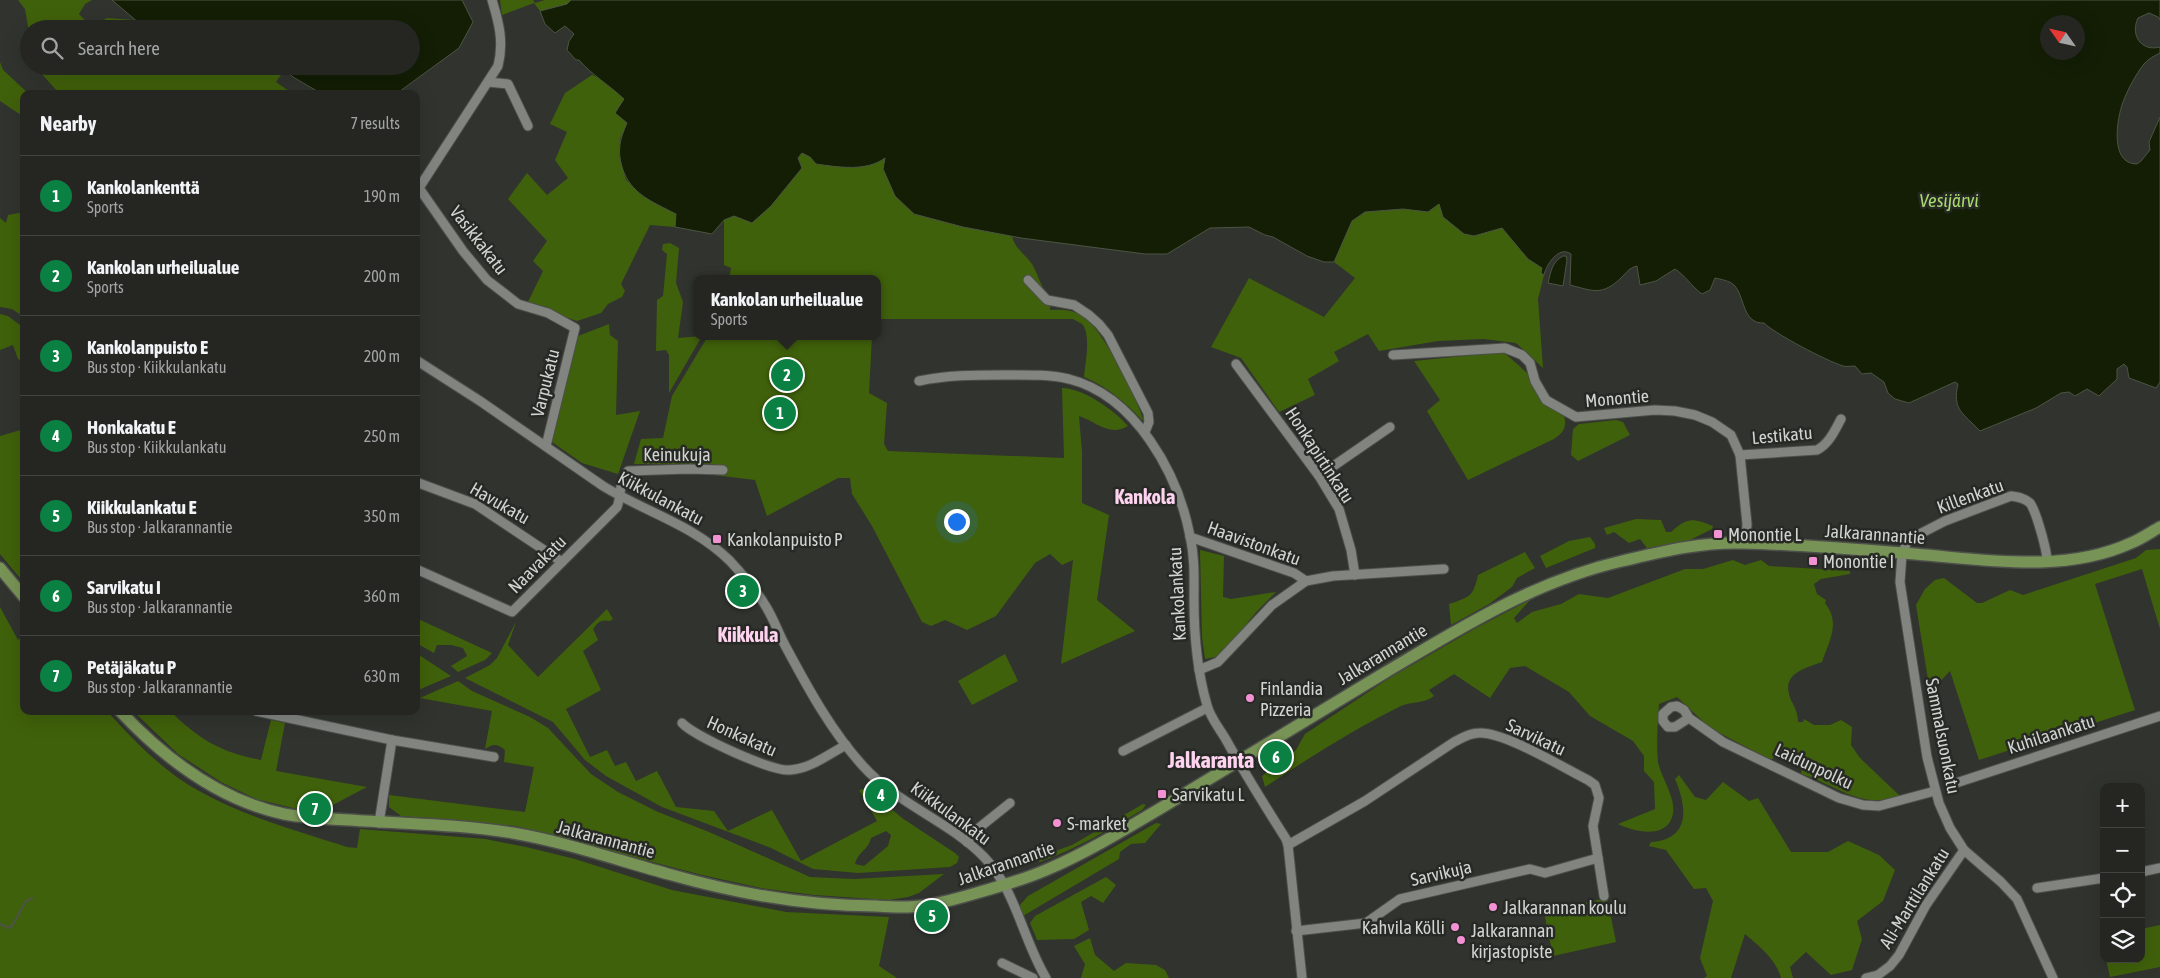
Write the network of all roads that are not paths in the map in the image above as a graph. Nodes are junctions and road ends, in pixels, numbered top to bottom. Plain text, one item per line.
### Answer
1 (492, 0) edge
2 (498, 66) junction
3 (488, 82) junction
4 (508, 84) junction
5 (528, 126) dead end
6 (420, 187) edge
7 (420, 193) edge
8 (1028, 280) dead end
9 (575, 328) joint
10 (1394, 355) dead end
11 (420, 363) edge
12 (1236, 364) dead end
13 (919, 381) dead end
14 (1841, 419) dead end
15 (1390, 427) dead end
16 (1145, 432) junction
17 (546, 446) junction
18 (1740, 455) junction
19 (723, 470) dead end
20 (1319, 476) junction
21 (420, 483) edge
22 (621, 497) junction
23 (617, 507) joint
24 (2160, 527) edge
25 (1190, 537) junction
26 (1746, 543) junction
27 (1902, 554) junction
28 (2047, 561) junction
29 (562, 562) junction
30 (0, 568) edge
31 (1444, 569) dead end
32 (420, 571) edge
33 (1355, 575) junction
34 (1306, 581) junction
35 (20, 592) edge
36 (1199, 670) junction
37 (1207, 708) junction
38 (124, 715) edge
39 (275, 715) edge
40 (2160, 716) edge
41 (1689, 718) dead end
42 (682, 723) dead end
43 (392, 740) junction
44 (846, 745) junction
45 (1122, 751) dead end
46 (494, 757) dead end
47 (1238, 761) junction
48 (1953, 784) dead end
49 (1935, 792) junction
50 (1010, 804) dead end
51 (379, 822) junction
52 (967, 842) junction
53 (1288, 845) junction
54 (1964, 850) junction
55 (1598, 858) junction
56 (2160, 868) edge
57 (2145, 871) edge
58 (2100, 879) edge
59 (1004, 885) junction
60 (2037, 888) dead end
61 (1604, 896) dead end
62 (1296, 931) junction
63 (1002, 963) dead end
64 (1033, 978) edge
65 (1046, 978) edge
66 (1302, 978) edge
67 (1866, 978) edge
68 (2053, 978) edge

1 - 2 street
2 - 3 street
2 - 4 street
3 - 4 street
3 - 6 street
4 - 5 street
7 - 9 street, Vasikkakatu
8 - 16 street
9 - 17 street, Varpukatu
10 - 18 street, Monontie
11 - 17 street, Kiikkulankatu
12 - 20 street, Honkapirtinkatu
13 - 16 street, Kankolankatu
14 - 18 street, Lestikatu
15 - 20 street
16 - 25 street, Kankolankatu
17 - 22 street, Kiikkulankatu
18 - 26 street, Monontie
19 - 22 street, Keinukuja
20 - 33 street, Honkapirtinkatu
21 - 29 street, Havukatu
22 - 23 street, Keinukuja
22 - 44 street, Kiikkulankatu
23 - 29 street, Naavakatu
24 - 28 main road, Jalkarannantie
25 - 34 street, Haavistonkatu
25 - 36 street, Kankolankatu
26 - 27 main road, Jalkarannantie
26 - 47 main road, Jalkarannantie
27 - 28 main road, Jalkarannantie
27 - 28 street, Killenkatu
27 - 49 street, Sammalsuonkatu
29 - 32 street, Naavakatu
30 - 35 main road
31 - 33 street
33 - 34 street
34 - 36 street
36 - 37 street, Kankolankatu
37 - 45 street
37 - 47 street, Kankolankatu
38 - 51 main road, Jalkarannantie
39 - 43 street
40 - 48 street, Kuhilaankatu
41 - 49 street, Laidunpolku
42 - 44 street, Honkakatu
43 - 46 street
43 - 51 street
44 - 52 street, Kiikkulankatu
47 - 53 street
47 - 59 main road, Jalkarannantie
49 - 54 street, Sammalsuonkatu
50 - 52 street
51 - 59 main road, Jalkarannantie
52 - 59 street, Kiikkulankatu
53 - 55 street, Sarvikatu
53 - 62 street
54 - 67 street, Ali-Marttilankatu
54 - 68 street, Sammalsuonkatu
55 - 61 street, Sarvikatu
55 - 62 street, Sarvikuja
56 - 57 street
58 - 60 street
59 - 65 street, Kiikkulankatu
62 - 66 street
63 - 64 street

